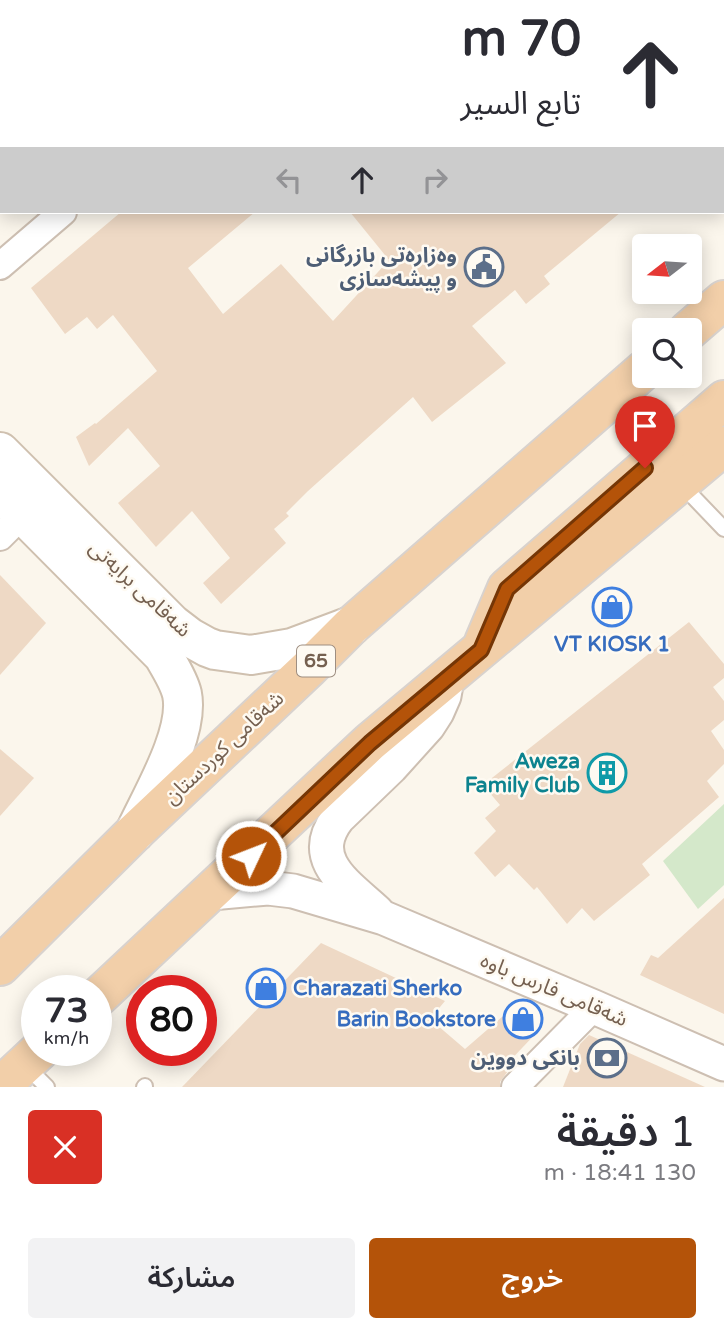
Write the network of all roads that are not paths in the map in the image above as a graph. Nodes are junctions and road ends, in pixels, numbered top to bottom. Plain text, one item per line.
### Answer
1 (61, 214) edge
2 (0, 266) edge
3 (724, 300) edge
4 (702, 319) edge
5 (632, 380) edge
6 (724, 400) edge
7 (724, 446) edge
8 (0, 452) edge
9 (680, 482) junction
10 (16, 509) edge
11 (724, 529) edge
12 (351, 626) junction
13 (481, 650) junction
14 (447, 679) junction
15 (135, 832) junction
16 (211, 893) junction
17 (384, 918) junction
18 (0, 966) edge
19 (112, 984) edge
20 (594, 1007) junction
21 (724, 1064) edge
22 (515, 1087) edge

1 - 2 street
3 - 4 highway
5 - 12 highway, شەقامی کوردستان / 65
6 - 13 highway
7 - 9 highway
8 - 10 main road, شەقامی برایەتی
9 - 11 lane
9 - 13 highway
10 - 12 main road, شەقامی برایەتی
10 - 15 main road, شەقامی برایەتی
12 - 15 highway, شەقامی کوردستان / 65
13 - 14 highway
14 - 16 highway
14 - 17 street, شەقامی فارس باوە
15 - 18 highway, شەقامی کوردستان / 65
16 - 17 street, شەقامی فارس باوە
16 - 19 highway
17 - 20 street, شەقامی فارس باوە
20 - 21 street, شەقامی فارس باوە
20 - 22 street

